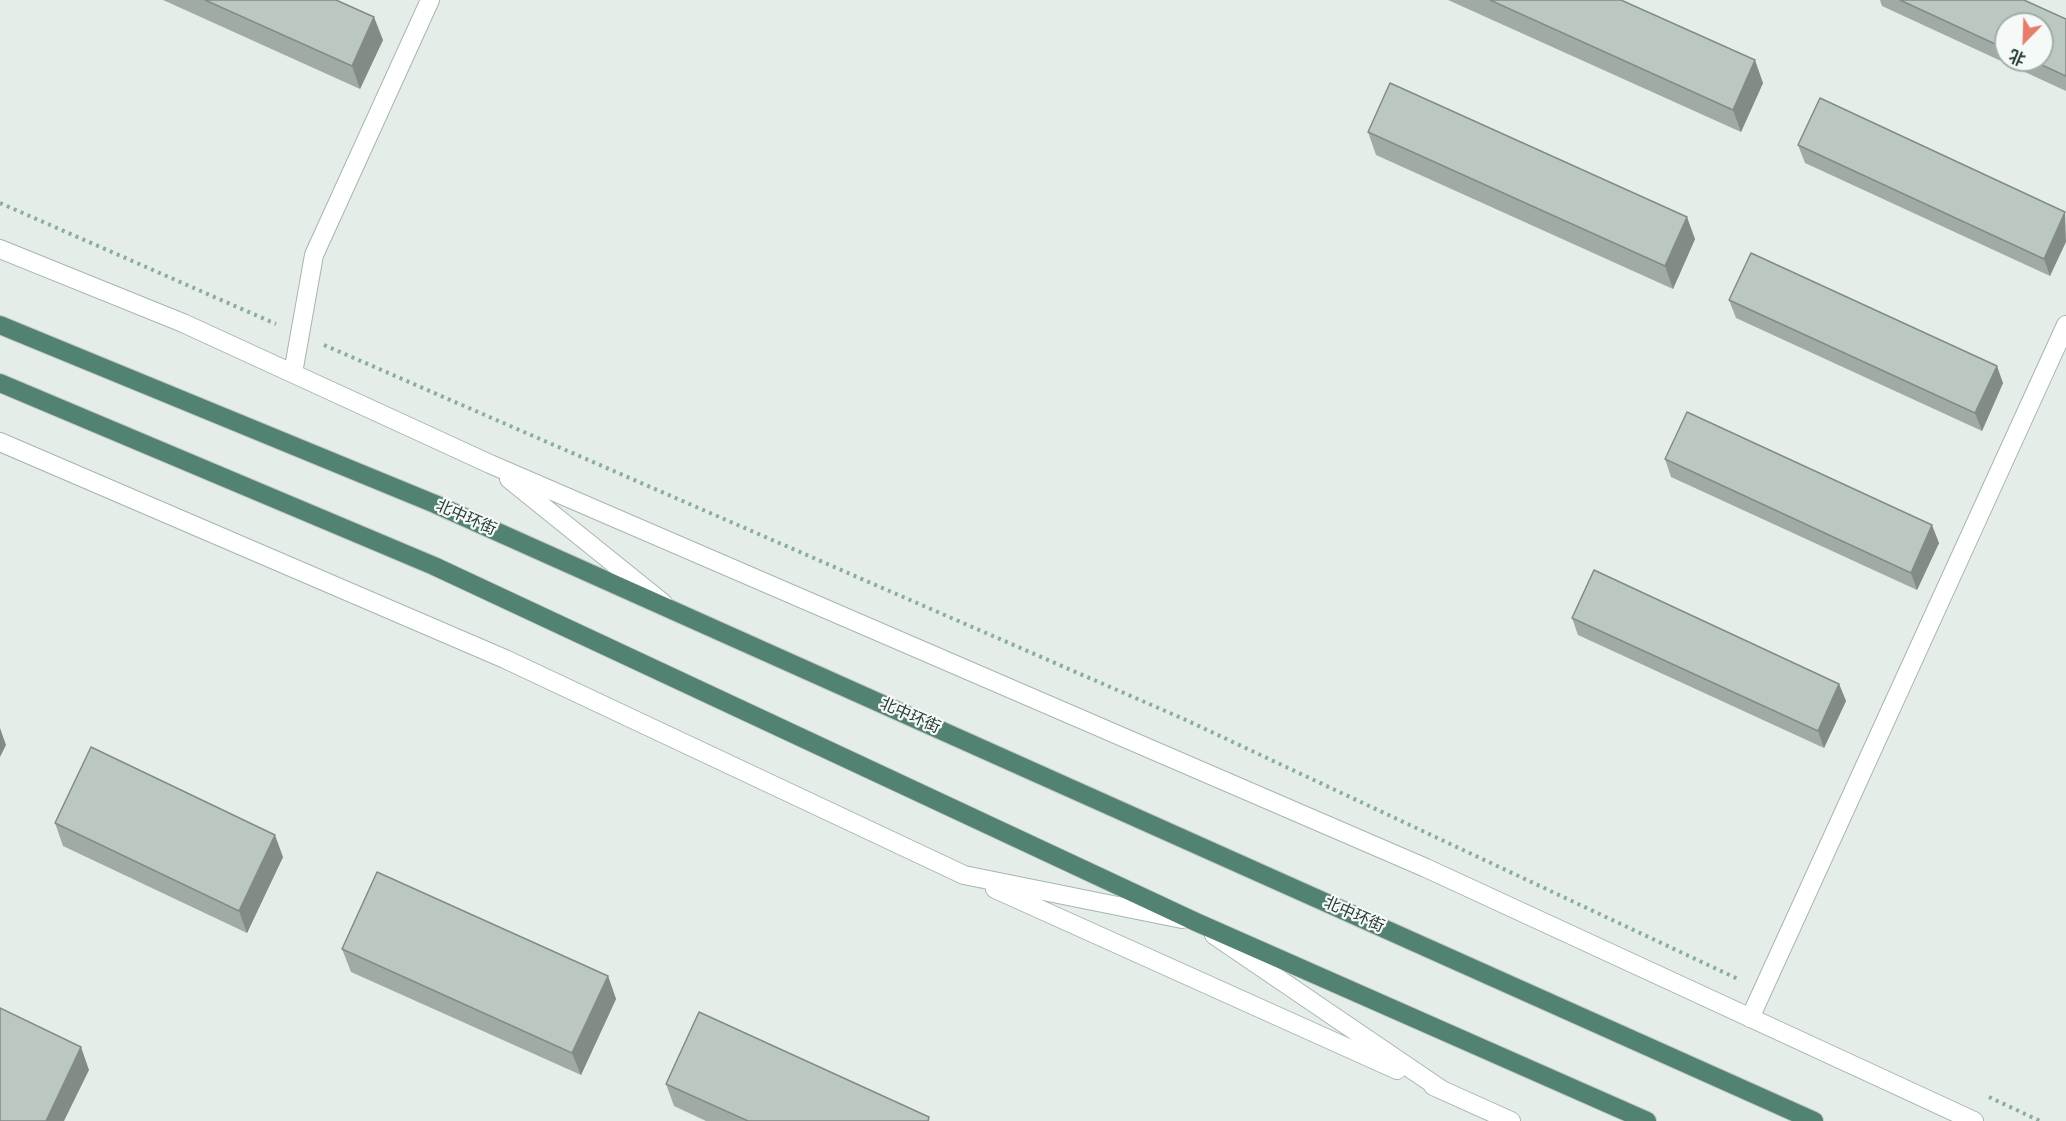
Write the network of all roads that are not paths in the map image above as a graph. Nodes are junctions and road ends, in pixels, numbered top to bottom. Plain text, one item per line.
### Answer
1 (430, 0) edge
2 (0, 249) edge
3 (0, 325) edge
4 (2066, 325) edge
5 (292, 373) junction
6 (0, 383) edge
7 (0, 442) edge
8 (490, 464) junction
9 (669, 608) junction
10 (964, 875) junction
11 (1196, 922) junction
12 (1750, 1018) junction
13 (1442, 1090) junction
14 (1511, 1121) edge
15 (1647, 1121) edge
16 (1814, 1121) edge
17 (1974, 1121) edge

1 - 5 main road
2 - 5 main road
3 - 9 highway, 北中环街
4 - 12 main road
5 - 8 main road
6 - 11 highway
7 - 10 main road
8 - 9 main road
8 - 12 main road
9 - 16 highway, 北中环街
10 - 11 main road
10 - 13 main road
11 - 13 main road
11 - 15 highway
12 - 17 main road
13 - 14 main road

